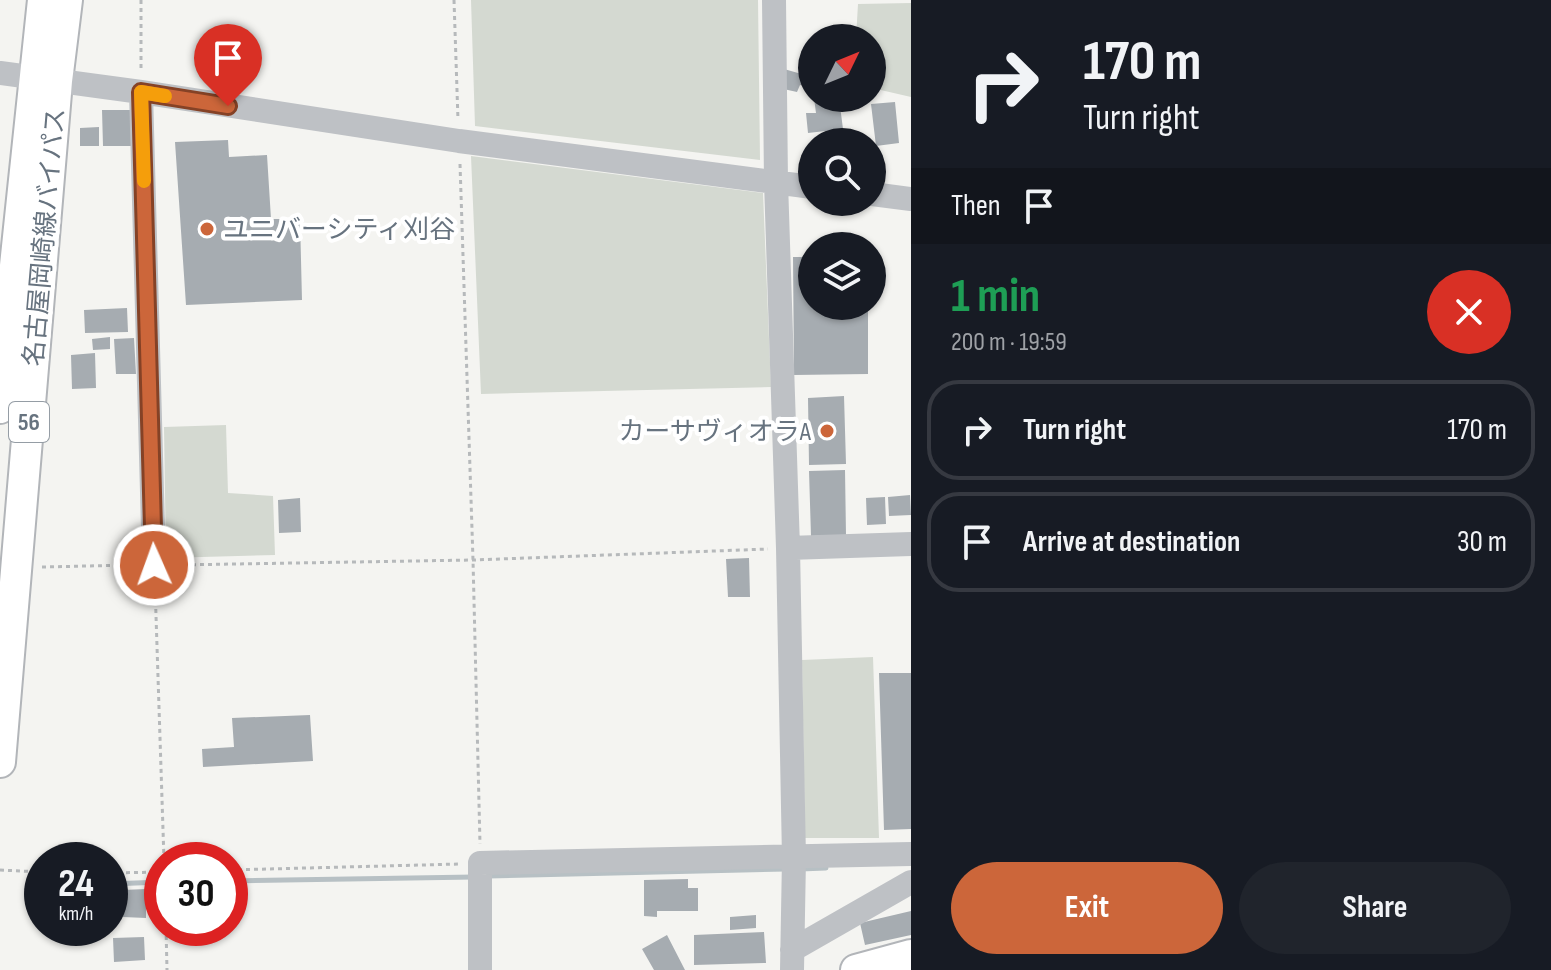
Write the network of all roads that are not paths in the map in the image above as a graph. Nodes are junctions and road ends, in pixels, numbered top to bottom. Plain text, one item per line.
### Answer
1 (43, 0) edge
2 (67, 0) edge
3 (774, 0) edge
4 (0, 73) edge
5 (47, 80) junction
6 (141, 92) junction
7 (776, 182) junction
8 (798, 185) edge
9 (886, 196) edge
10 (911, 199) edge
11 (0, 408) edge
12 (911, 544) edge
13 (788, 548) junction
14 (154, 565) road end
15 (0, 762) edge
16 (911, 854) edge
17 (794, 858) junction
18 (911, 882) edge
19 (911, 955) edge
20 (792, 960) edge
21 (480, 970) edge
22 (856, 970) edge

1 - 5 main road, 名古屋岡崎線バイパス / 56
2 - 5 main road, 名古屋岡崎線バイパス / 56
3 - 7 street
4 - 5 street
5 - 6 street
5 - 11 main road, 名古屋岡崎線バイパス / 56
5 - 15 main road, 名古屋岡崎線バイパス / 56
6 - 7 street
6 - 14 street
7 - 8 street
7 - 13 street
9 - 10 street
12 - 13 street
13 - 17 street
16 - 17 street
17 - 20 street
17 - 21 street
18 - 20 street
19 - 22 main road

